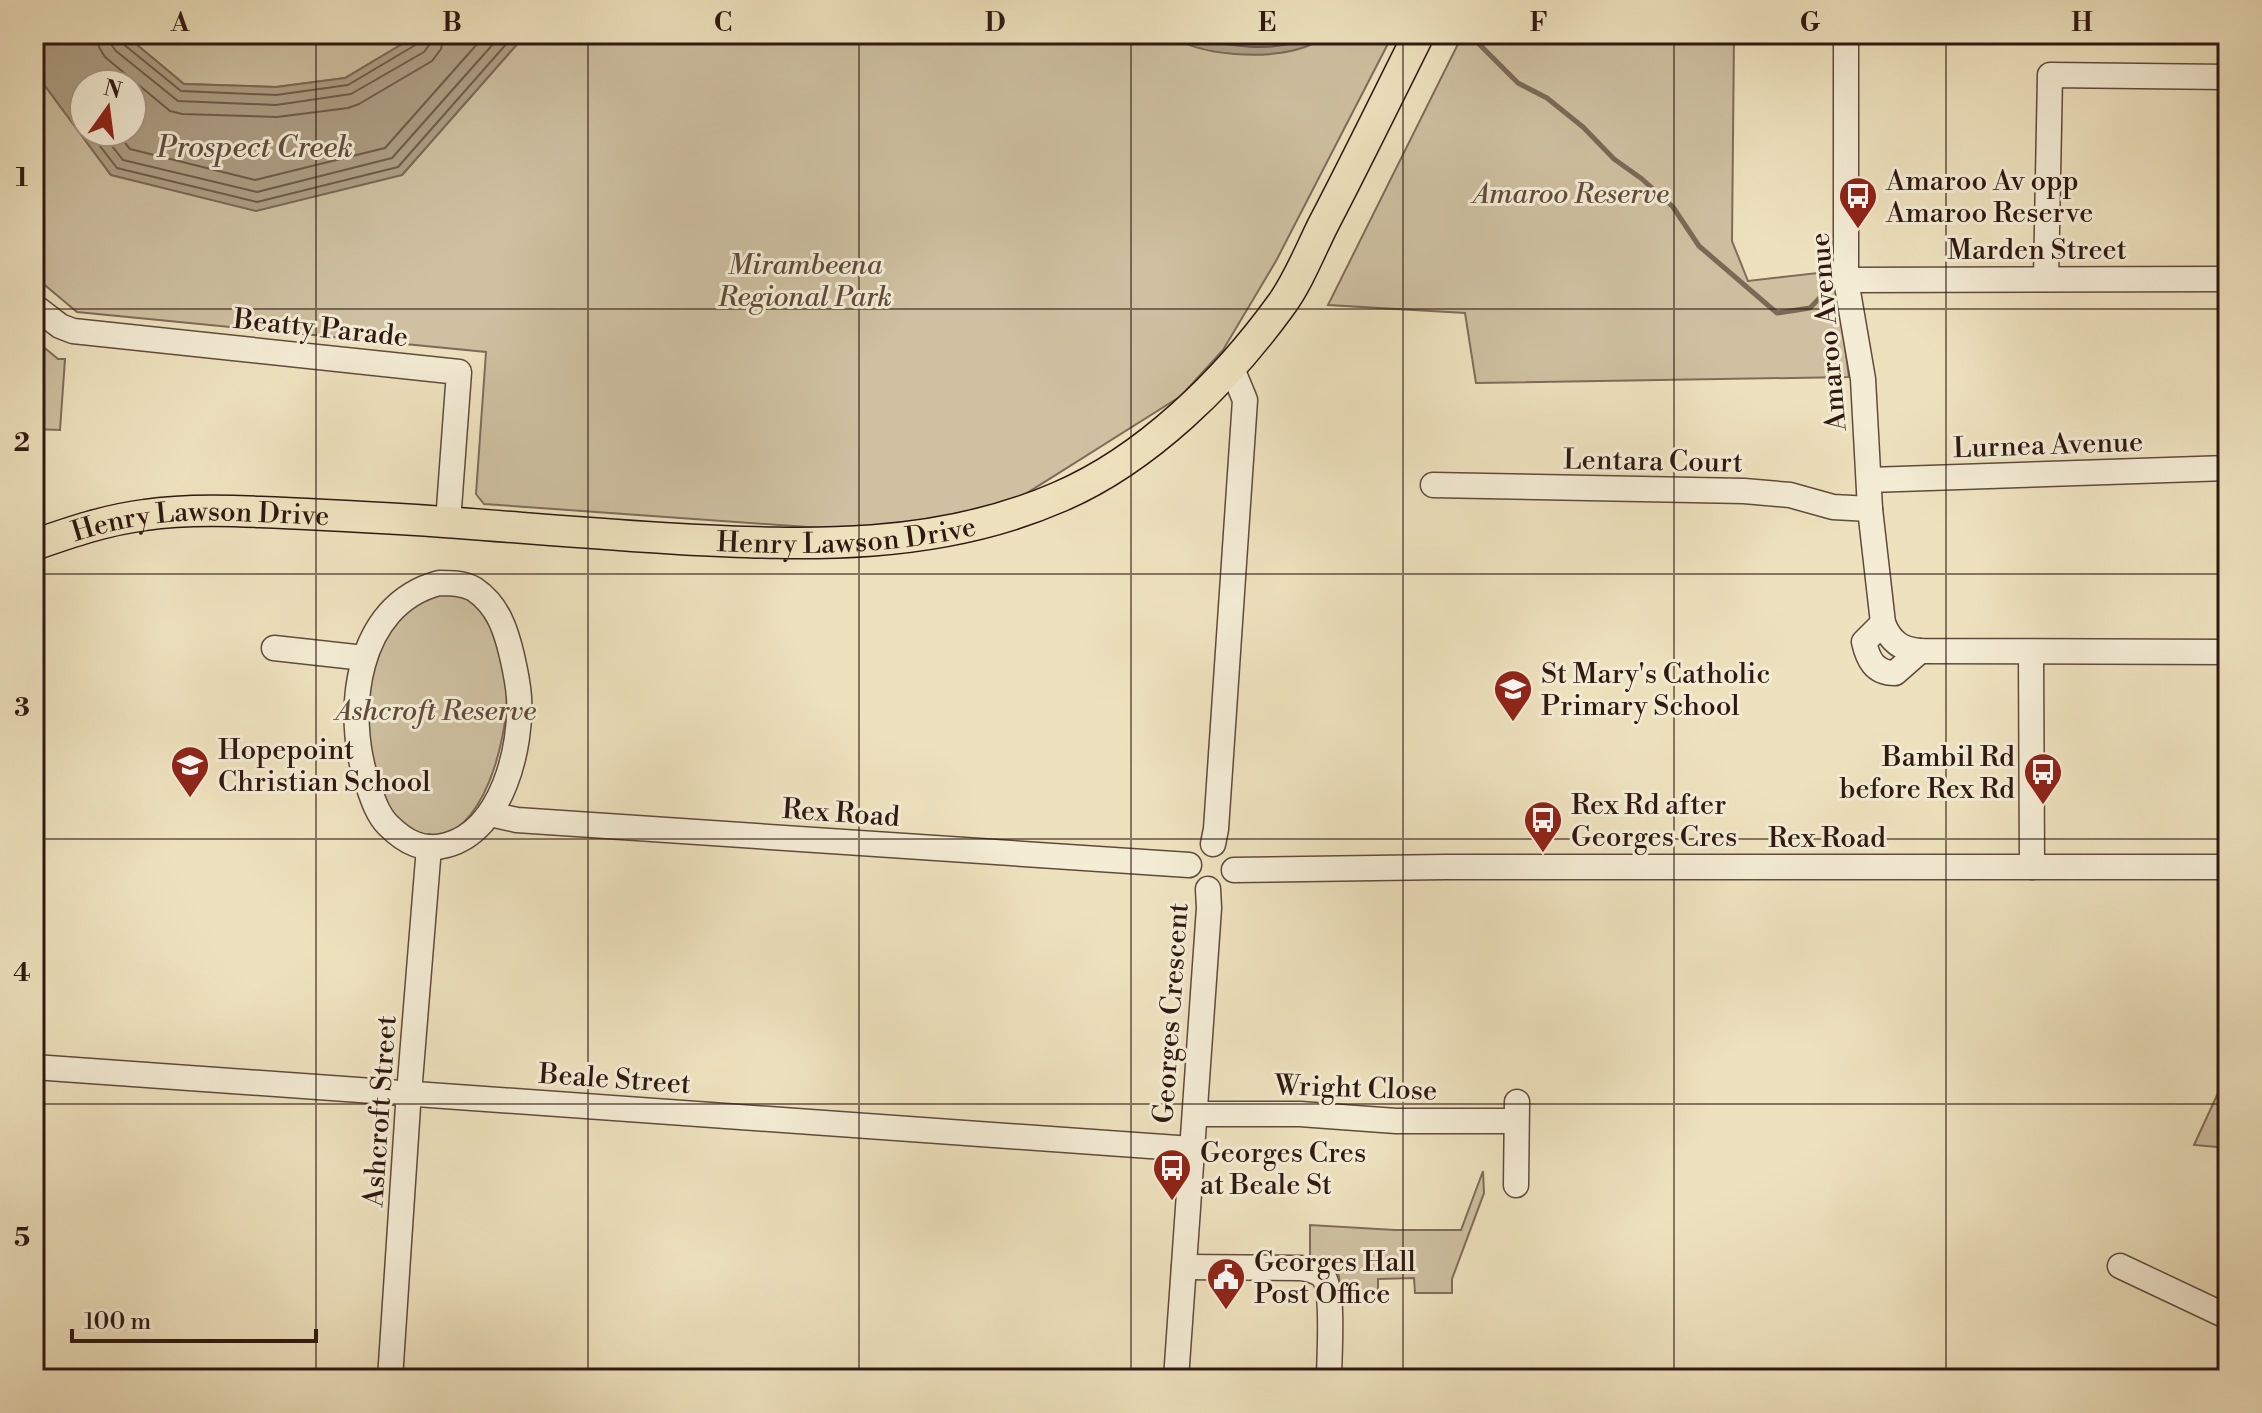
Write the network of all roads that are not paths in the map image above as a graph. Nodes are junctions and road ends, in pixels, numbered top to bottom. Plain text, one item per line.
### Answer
1 (1419, 34) edge
2 (1846, 34) edge
3 (2228, 77) edge
4 (2046, 279) junction
5 (2228, 279) edge
6 (1846, 280) junction
7 (34, 306) edge
8 (1231, 366) junction
9 (2228, 468) edge
10 (1869, 480) junction
11 (1433, 485) dead end
12 (1870, 509) junction
13 (448, 522) junction
14 (34, 545) edge
15 (274, 648) dead end
16 (2031, 652) junction
17 (2228, 652) edge
18 (364, 658) junction
19 (490, 814) junction
20 (1213, 844) junction
21 (429, 847) junction
22 (1189, 865) junction
23 (2032, 867) junction
24 (2228, 867) edge
25 (1234, 870) junction
26 (1208, 889) junction
27 (34, 1067) edge
28 (410, 1093) junction
29 (1195, 1114) junction
30 (1192, 1149) junction
31 (1516, 1185) dead end
32 (2120, 1266) dead end
33 (1184, 1267) junction
34 (2228, 1317) edge
35 (390, 1379) edge
36 (1176, 1379) edge
37 (1329, 1379) edge

1 - 8 main road, Henry Lawson Drive
2 - 6 street, Amaroo Avenue
3 - 4 street
4 - 5 street, Marden Street
4 - 6 street, Marden Street
6 - 10 street, Amaroo Avenue
7 - 13 street, Beatty Parade
8 - 13 main road, Henry Lawson Drive
8 - 20 street
9 - 10 street, Lurnea Avenue
10 - 12 street, Amaroo Avenue
11 - 12 street, Lentara Court
12 - 16 street, Amaroo Avenue
13 - 14 main road, Henry Lawson Drive
15 - 18 street
16 - 17 street, Amaroo Avenue
16 - 23 street
18 - 19 street
18 - 21 street
19 - 21 street
19 - 22 street, Rex Road
20 - 22 street
20 - 25 street
21 - 28 street, Ashcroft Street
22 - 26 street
23 - 24 street, Rex Road
23 - 25 street, Rex Road
25 - 26 street
26 - 29 street, Georges Crescent
27 - 28 street, Beale Street
28 - 30 street, Beale Street
28 - 35 street, Ashcroft Street
29 - 30 street, Georges Crescent
29 - 31 street, Wright Close
30 - 33 street, Georges Crescent
32 - 34 street
33 - 36 street, Georges Crescent
33 - 37 street

